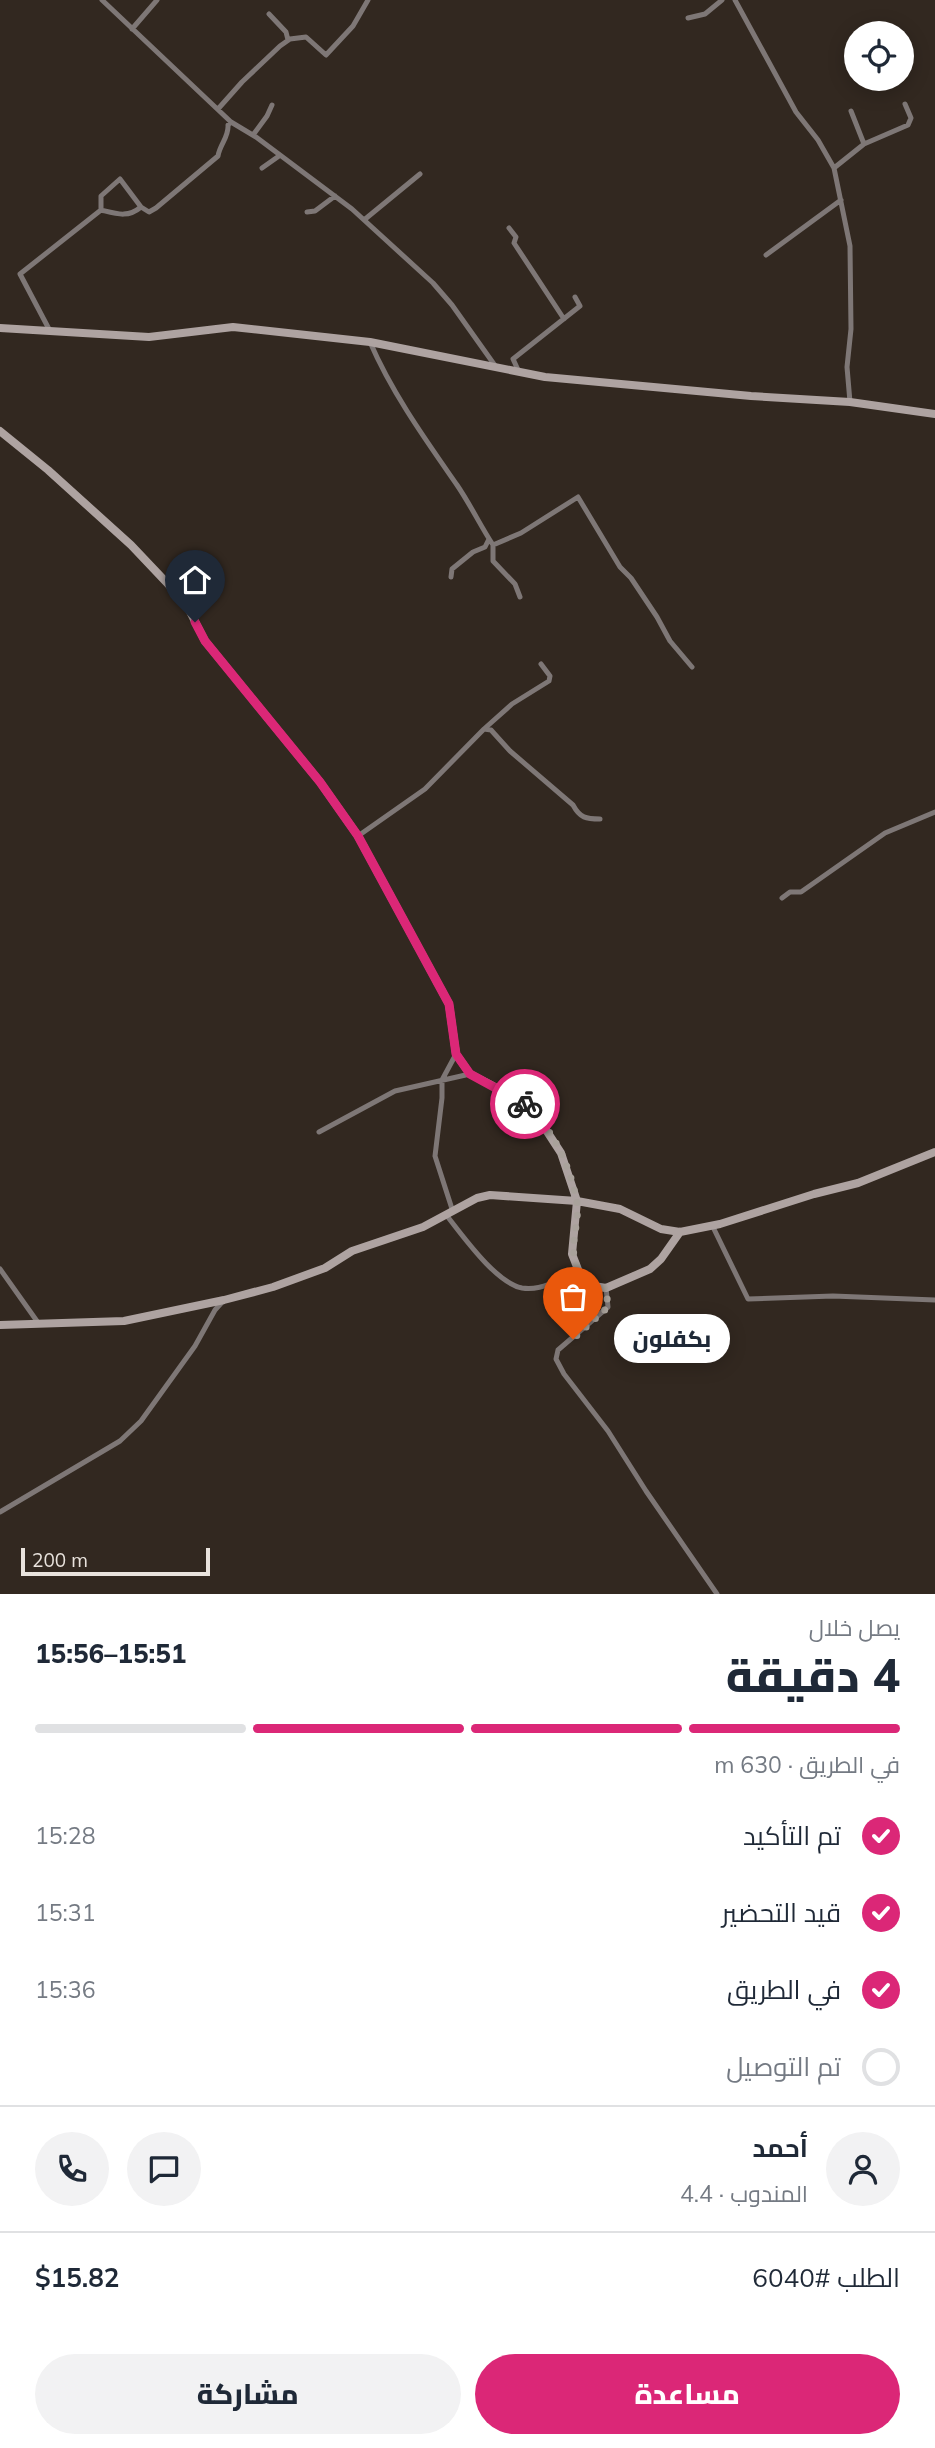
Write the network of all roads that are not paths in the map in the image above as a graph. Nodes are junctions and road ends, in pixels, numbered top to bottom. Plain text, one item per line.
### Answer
1 (102, 0) edge
2 (157, 0) edge
3 (368, 0) edge
4 (722, 0) edge
5 (735, 0) edge
6 (269, 14) dead end
7 (688, 18) dead end
8 (132, 29) junction
9 (288, 40) junction
10 (905, 104) dead end
11 (272, 105) dead end
12 (218, 109) junction
13 (851, 111) dead end
14 (231, 122) junction
15 (253, 135) junction
16 (864, 144) junction
17 (279, 156) junction
18 (262, 168) dead end
19 (834, 169) junction
20 (420, 174) dead end
21 (335, 196) junction
22 (841, 200) junction
23 (141, 207) junction
24 (101, 210) junction
25 (307, 212) dead end
26 (364, 220) junction
27 (509, 228) dead end
28 (766, 255) dead end
29 (575, 297) dead end
30 (564, 319) junction
31 (0, 328) edge
32 (50, 331) junction
33 (370, 342) junction
34 (496, 367) junction
35 (519, 372) junction
36 (850, 402) junction
37 (935, 414) edge
38 (0, 431) edge
39 (491, 542) junction
40 (451, 577) dead end
41 (520, 597) dead end
42 (541, 664) dead end
43 (692, 667) dead end
44 (484, 729) junction
45 (935, 812) edge
46 (600, 819) dead end
47 (358, 836) junction
48 (782, 898) dead end
49 (456, 1054) junction
50 (470, 1074) junction
51 (442, 1080) junction
52 (319, 1132) dead end
53 (935, 1152) edge
54 (577, 1201) junction
55 (450, 1214) junction
56 (712, 1225) junction
57 (680, 1232) junction
58 (578, 1267) junction
59 (0, 1269) edge
60 (606, 1288) junction
61 (225, 1300) junction
62 (935, 1300) edge
63 (39, 1324) junction
64 (0, 1325) edge
65 (0, 1512) edge
66 (717, 1594) edge

1 - 8 street
2 - 8 street
3 - 9 street
4 - 7 street
5 - 19 street
6 - 9 street
8 - 12 street
9 - 12 street
10 - 16 street
11 - 15 street
12 - 14 street
13 - 16 street
14 - 15 street
14 - 23 street
15 - 17 street
16 - 19 street
17 - 18 street
17 - 21 street
19 - 22 street
20 - 26 street
21 - 25 street
21 - 26 street
22 - 28 street
22 - 36 street
23 - 24 street
23 - 24 street
24 - 32 street
26 - 34 street
27 - 30 street
29 - 30 street
30 - 35 street
31 - 32 street
32 - 33 street
33 - 34 street
33 - 39 street
34 - 35 street
35 - 36 street
36 - 37 street
38 - 47 street
39 - 40 street
39 - 41 street
39 - 43 street
42 - 44 street
44 - 46 street
44 - 47 street
45 - 48 street
47 - 49 street
49 - 50 street
49 - 51 street
50 - 51 street
50 - 54 street
51 - 52 street
51 - 55 street
53 - 56 street
54 - 55 street
54 - 57 street
54 - 58 street
55 - 58 street
55 - 61 street
56 - 57 street
56 - 62 street
57 - 60 street
58 - 60 street
59 - 63 street
60 - 66 street
61 - 63 street
61 - 65 street
63 - 64 street

